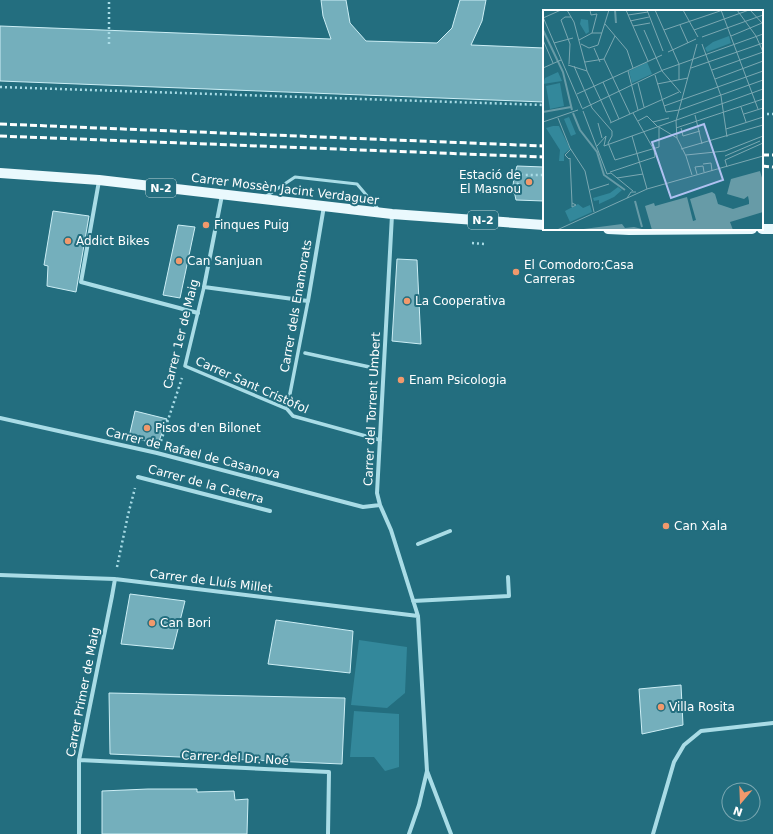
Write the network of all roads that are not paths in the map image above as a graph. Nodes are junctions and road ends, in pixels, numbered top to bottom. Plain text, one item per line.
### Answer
1 (0, 173) edge
2 (99, 180) junction
3 (222, 195) junction
4 (261, 199) junction
5 (324, 206) junction
6 (382, 213) junction
7 (392, 214) junction
8 (543, 225) edge
9 (204, 287) junction
10 (308, 301) junction
11 (198, 313) junction
12 (305, 353) dead end
13 (185, 366) joint
14 (374, 368) dead end
15 (287, 409) junction
16 (0, 418) edge
17 (380, 440) junction
18 (138, 477) road end
19 (380, 505) junction
20 (270, 511) dead end
21 (450, 531) dead end
22 (418, 544) dead end
23 (0, 575) edge
24 (508, 577) dead end
25 (115, 580) junction
26 (413, 601) junction
27 (418, 616) junction
28 (773, 723) edge
29 (79, 760) junction
30 (427, 771) junction
31 (79, 834) edge
32 (328, 834) edge
33 (409, 834) edge
34 (451, 834) edge
35 (653, 834) edge

1 - 2 main road, Carrer Mossèn Jacint Verdaguer / N-2
2 - 3 main road, Carrer Mossèn Jacint Verdaguer / N-2
2 - 11 street
3 - 4 main road, Carrer Mossèn Jacint Verdaguer / N-2
3 - 9 street, Carrer 1er de Maig
4 - 5 main road, Carrer Mossèn Jacint Verdaguer / N-2
4 - 6 lane
5 - 6 main road, Carrer Mossèn Jacint Verdaguer / N-2
5 - 10 street, Carrer dels Enamorats
6 - 7 main road, Carrer Mossèn Jacint Verdaguer / N-2
7 - 8 main road, Carrer Mossèn Jacint Verdaguer / N-2
7 - 17 street, Carrer del Torrent Umbert
9 - 10 street
9 - 11 street, Carrer 1er de Maig
10 - 15 street, Carrer dels Enamorats
11 - 13 street, Carrer 1er de Maig
12 - 14 street
13 - 15 street, Carrer Sant Cristòfol
15 - 17 street, Carrer Sant Cristòfol
16 - 19 street, Carrer de Rafael de Casanova
17 - 19 street, Carrer del Torrent Umbert
18 - 20 street, Carrer de la Caterra
19 - 26 street, Carrer del Torrent Umbert
21 - 22 street
23 - 25 street, Carrer de Lluís Millet
24 - 26 street
25 - 27 street, Carrer de Lluís Millet
25 - 29 street, Carrer Primer de Maig
26 - 27 street, Carrer del Torrent Umbert
27 - 30 street, Carrer del Torrent Umbert
28 - 35 street
29 - 31 street, Carrer Primer de Maig
29 - 32 street, Carrer del Dr. Noé
30 - 33 street
30 - 34 street, Carrer del Torrent Umbert

